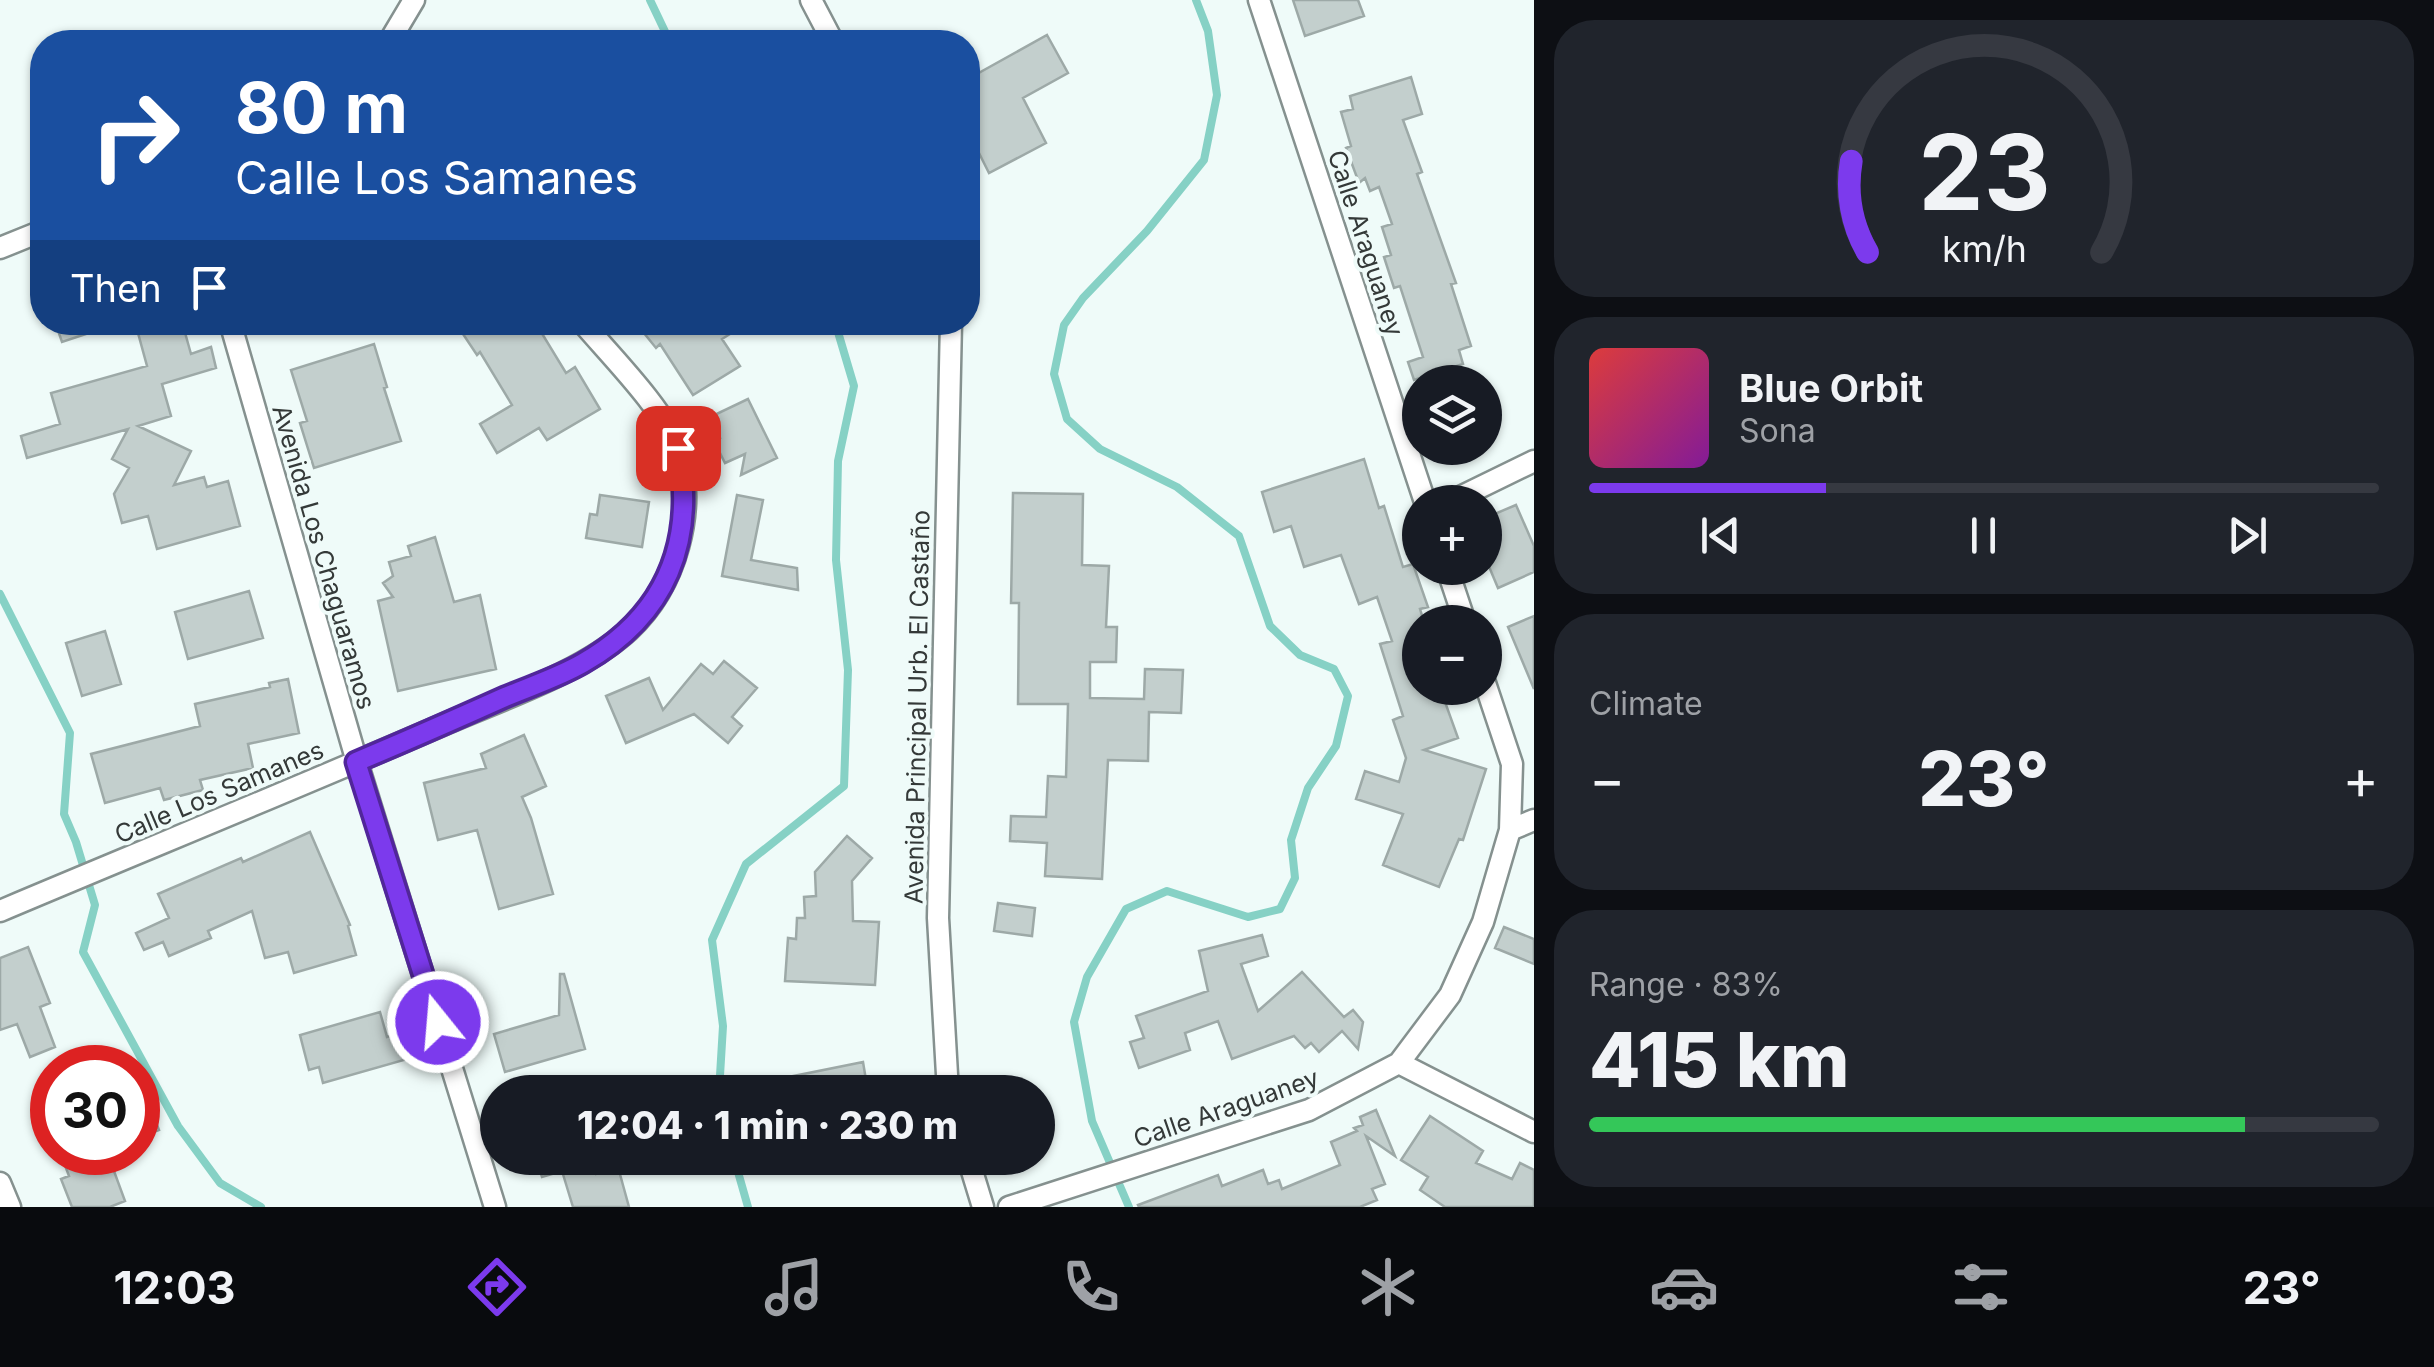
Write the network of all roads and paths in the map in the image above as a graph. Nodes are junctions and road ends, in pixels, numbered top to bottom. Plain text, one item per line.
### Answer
1 (414, 0) edge
2 (811, 0) edge
3 (1259, 0) edge
4 (396, 30) edge
5 (827, 30) edge
6 (30, 236) edge
7 (0, 248) edge
8 (234, 335) edge
9 (593, 335) edge
10 (950, 335) edge
11 (1534, 461) edge
12 (1419, 485) edge
13 (1485, 485) edge
14 (1493, 705) edge
15 (356, 762) junction
16 (1534, 820) edge
17 (1510, 830) junction
18 (9, 907) edge
19 (1400, 1063) junction
20 (947, 1075) edge
21 (1534, 1132) edge
22 (973, 1175) edge
23 (0, 1183) edge
24 (10, 1207) edge
25 (495, 1207) edge
26 (983, 1207) edge
27 (1009, 1207) edge

1 - 4 street
2 - 5 street
3 - 12 street, Calle Araguaney
6 - 7 street
8 - 15 street, Avenida Los Chaguaramos
9 - 15 street, Calle Los Samanes
10 - 20 street, Avenida Principal Urb. El Castaño
11 - 13 street
14 - 17 street, Calle Araguaney
15 - 18 street, Calle Los Samanes
15 - 25 street, Avenida Los Chaguaramos
16 - 17 street
17 - 19 street, Calle Araguaney
19 - 21 street
19 - 27 street, Calle Araguaney
22 - 26 street
23 - 24 street

